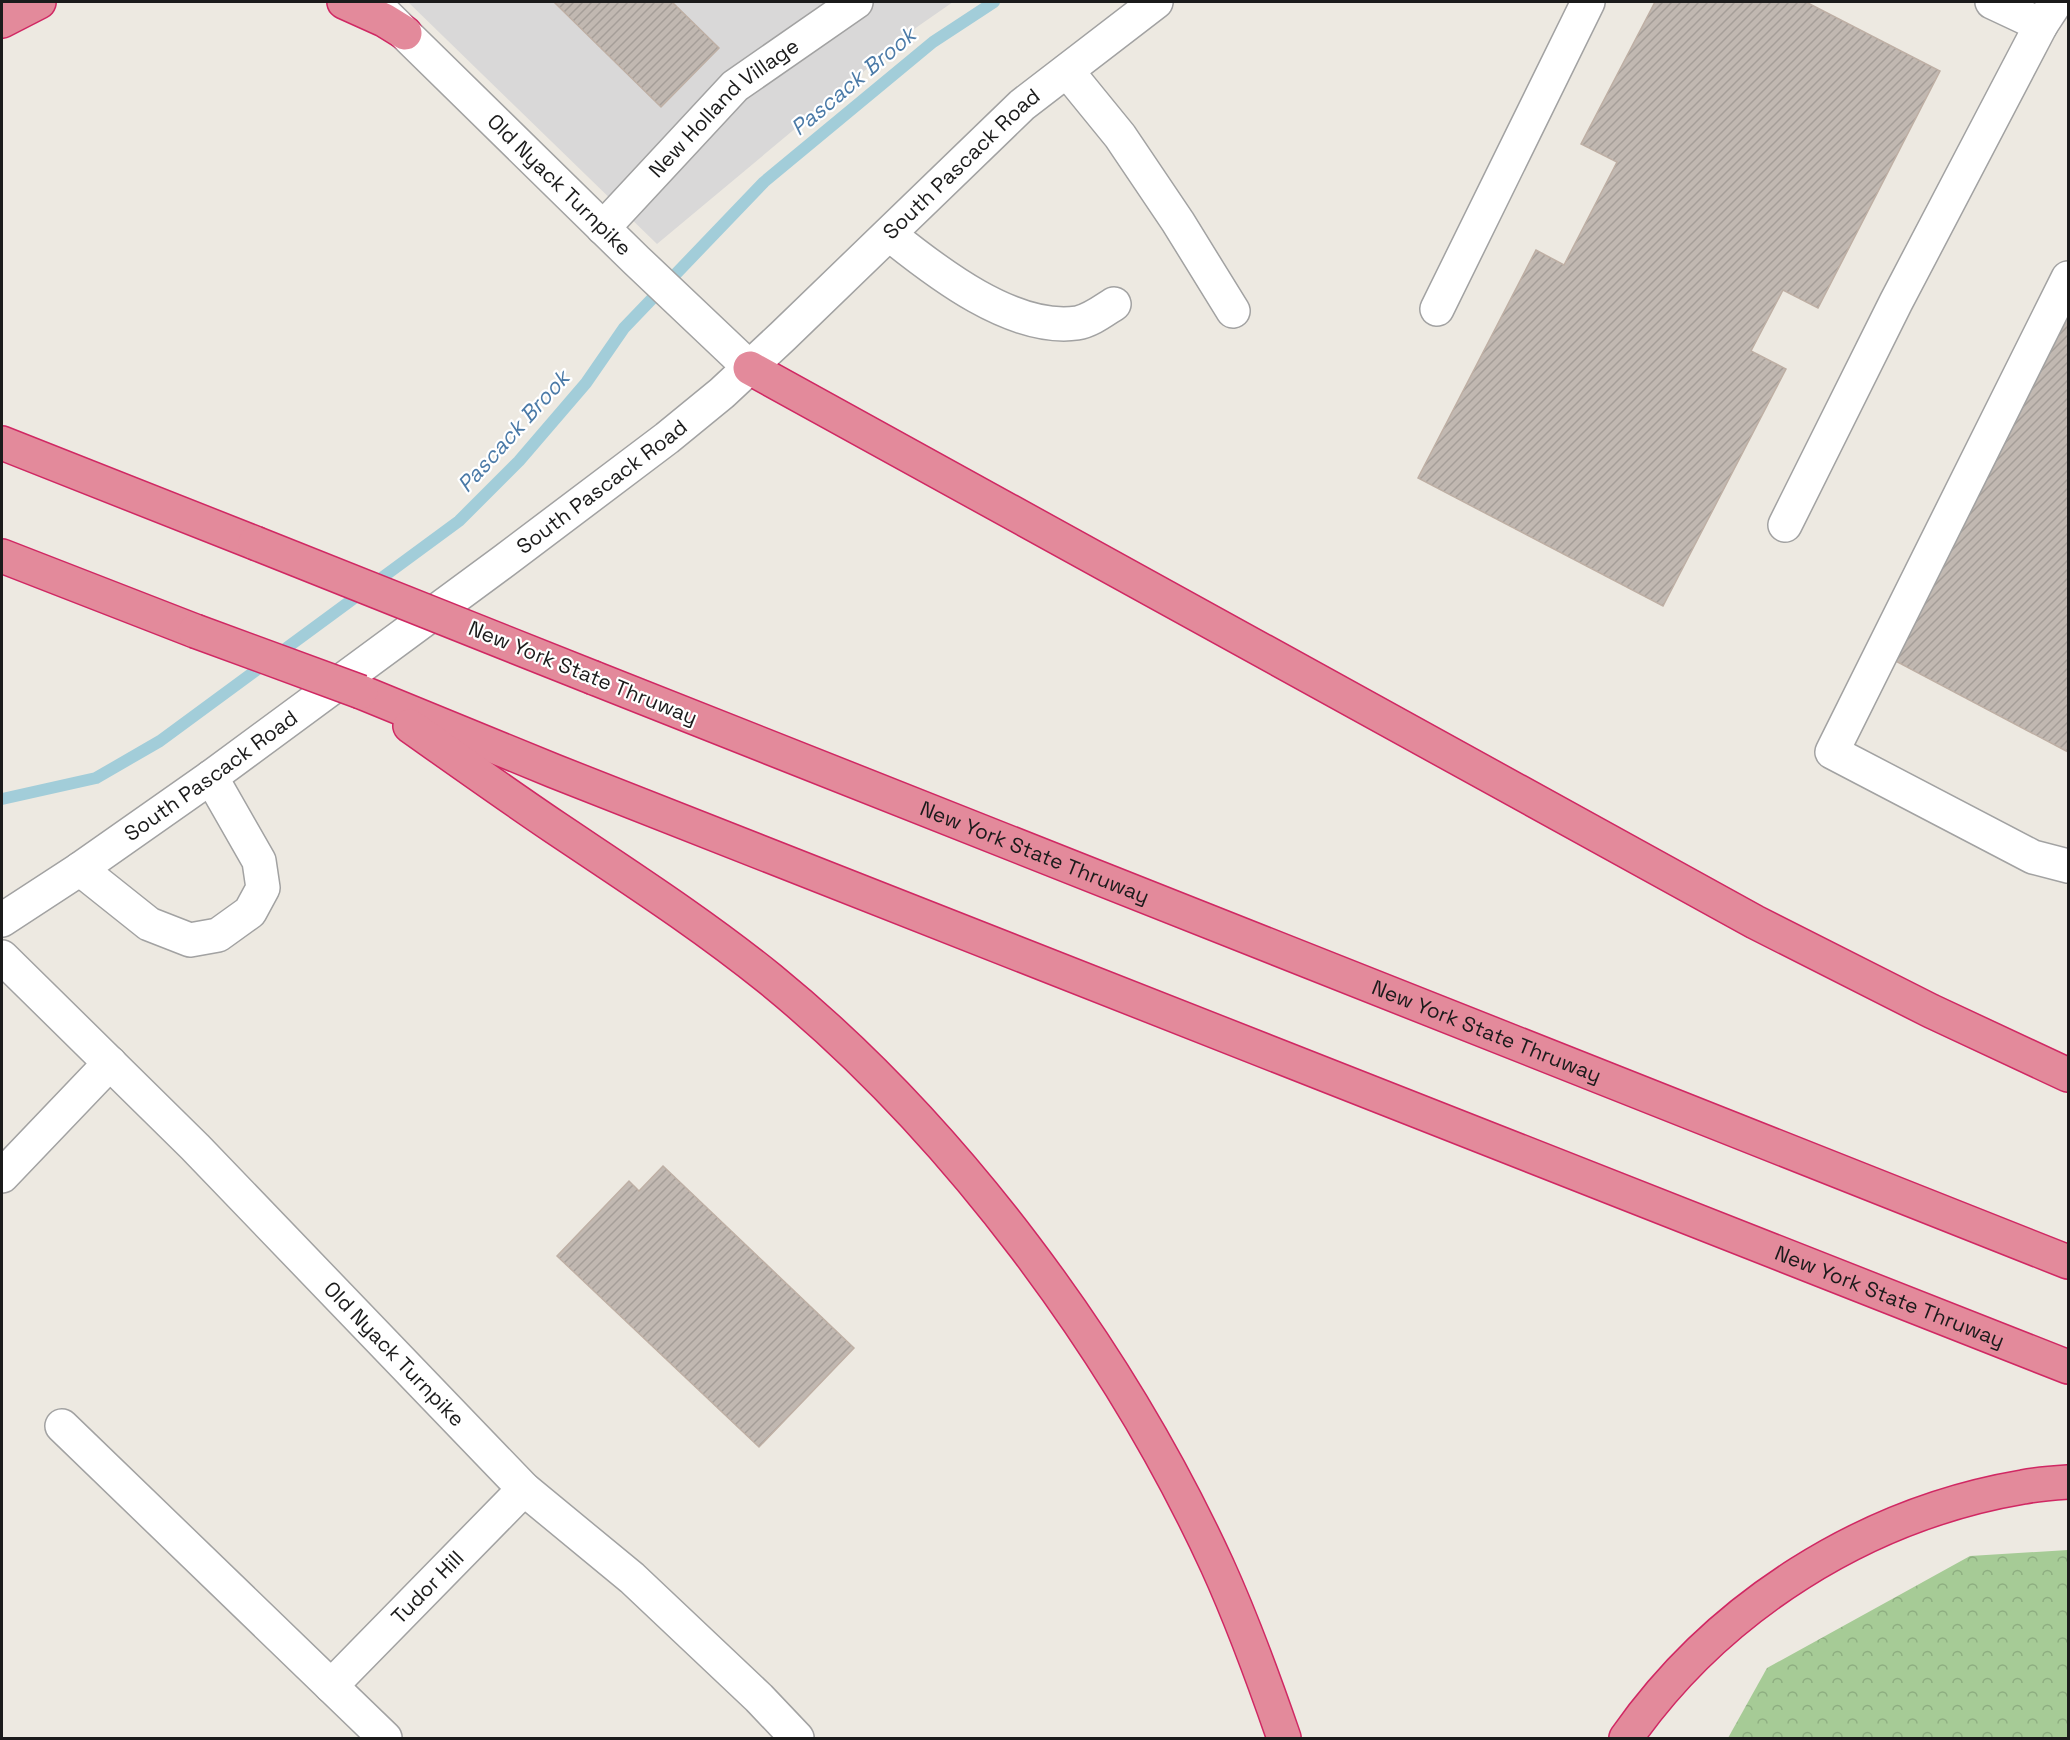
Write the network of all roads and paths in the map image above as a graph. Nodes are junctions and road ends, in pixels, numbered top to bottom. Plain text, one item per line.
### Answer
1 (39, 2) edge
2 (344, 2) edge
3 (372, 2) edge
4 (856, 2) edge
5 (1156, 2) edge
6 (1588, 2) edge
7 (1992, 2) edge
8 (2049, 13) edge
9 (2, 21) edge
10 (405, 33) junction
11 (1067, 70) junction
12 (603, 228) junction
13 (890, 234) junction
14 (2068, 278) edge
15 (1114, 304) dead end
16 (1437, 309) dead end
17 (1233, 311) dead end
18 (750, 368) junction
19 (2, 443) edge
20 (1785, 525) dead end
21 (2, 556) edge
22 (362, 692) junction
23 (211, 777) junction
24 (2068, 866) edge
25 (80, 868) junction
26 (2, 920) edge
27 (2, 957) edge
28 (110, 1063) junction
29 (2068, 1075) edge
30 (2, 1176) edge
31 (2068, 1262) edge
32 (2068, 1366) edge
33 (62, 1426) dead end
34 (2068, 1482) edge
35 (524, 1489) junction
36 (332, 1686) junction
37 (385, 1738) edge
38 (797, 1738) edge
39 (1284, 1738) edge
40 (1626, 1738) edge

1 - 9 highway
2 - 10 highway
3 - 10 street, Old Nyack Turnpike
4 - 12 street, New Holland Village
5 - 11 street, South Pascack Road
6 - 16 street
7 - 8 street
8 - 20 street
10 - 12 street, Old Nyack Turnpike
11 - 13 street, South Pascack Road
11 - 17 street
12 - 18 street, Old Nyack Turnpike
13 - 15 street
13 - 18 street, South Pascack Road
14 - 24 street
18 - 23 street, South Pascack Road
18 - 29 highway
19 - 31 highway, New York State Thruway, bridge
21 - 22 highway, New York State Thruway, bridge
22 - 32 highway, New York State Thruway
22 - 39 highway
23 - 25 street, South Pascack Road
23 - 25 street
25 - 26 street, South Pascack Road
27 - 28 street, Old Nyack Turnpike
28 - 30 street
28 - 35 street, Old Nyack Turnpike
33 - 36 street
34 - 40 highway
35 - 36 street, Tudor Hill
35 - 38 street, Old Nyack Turnpike
36 - 37 street

